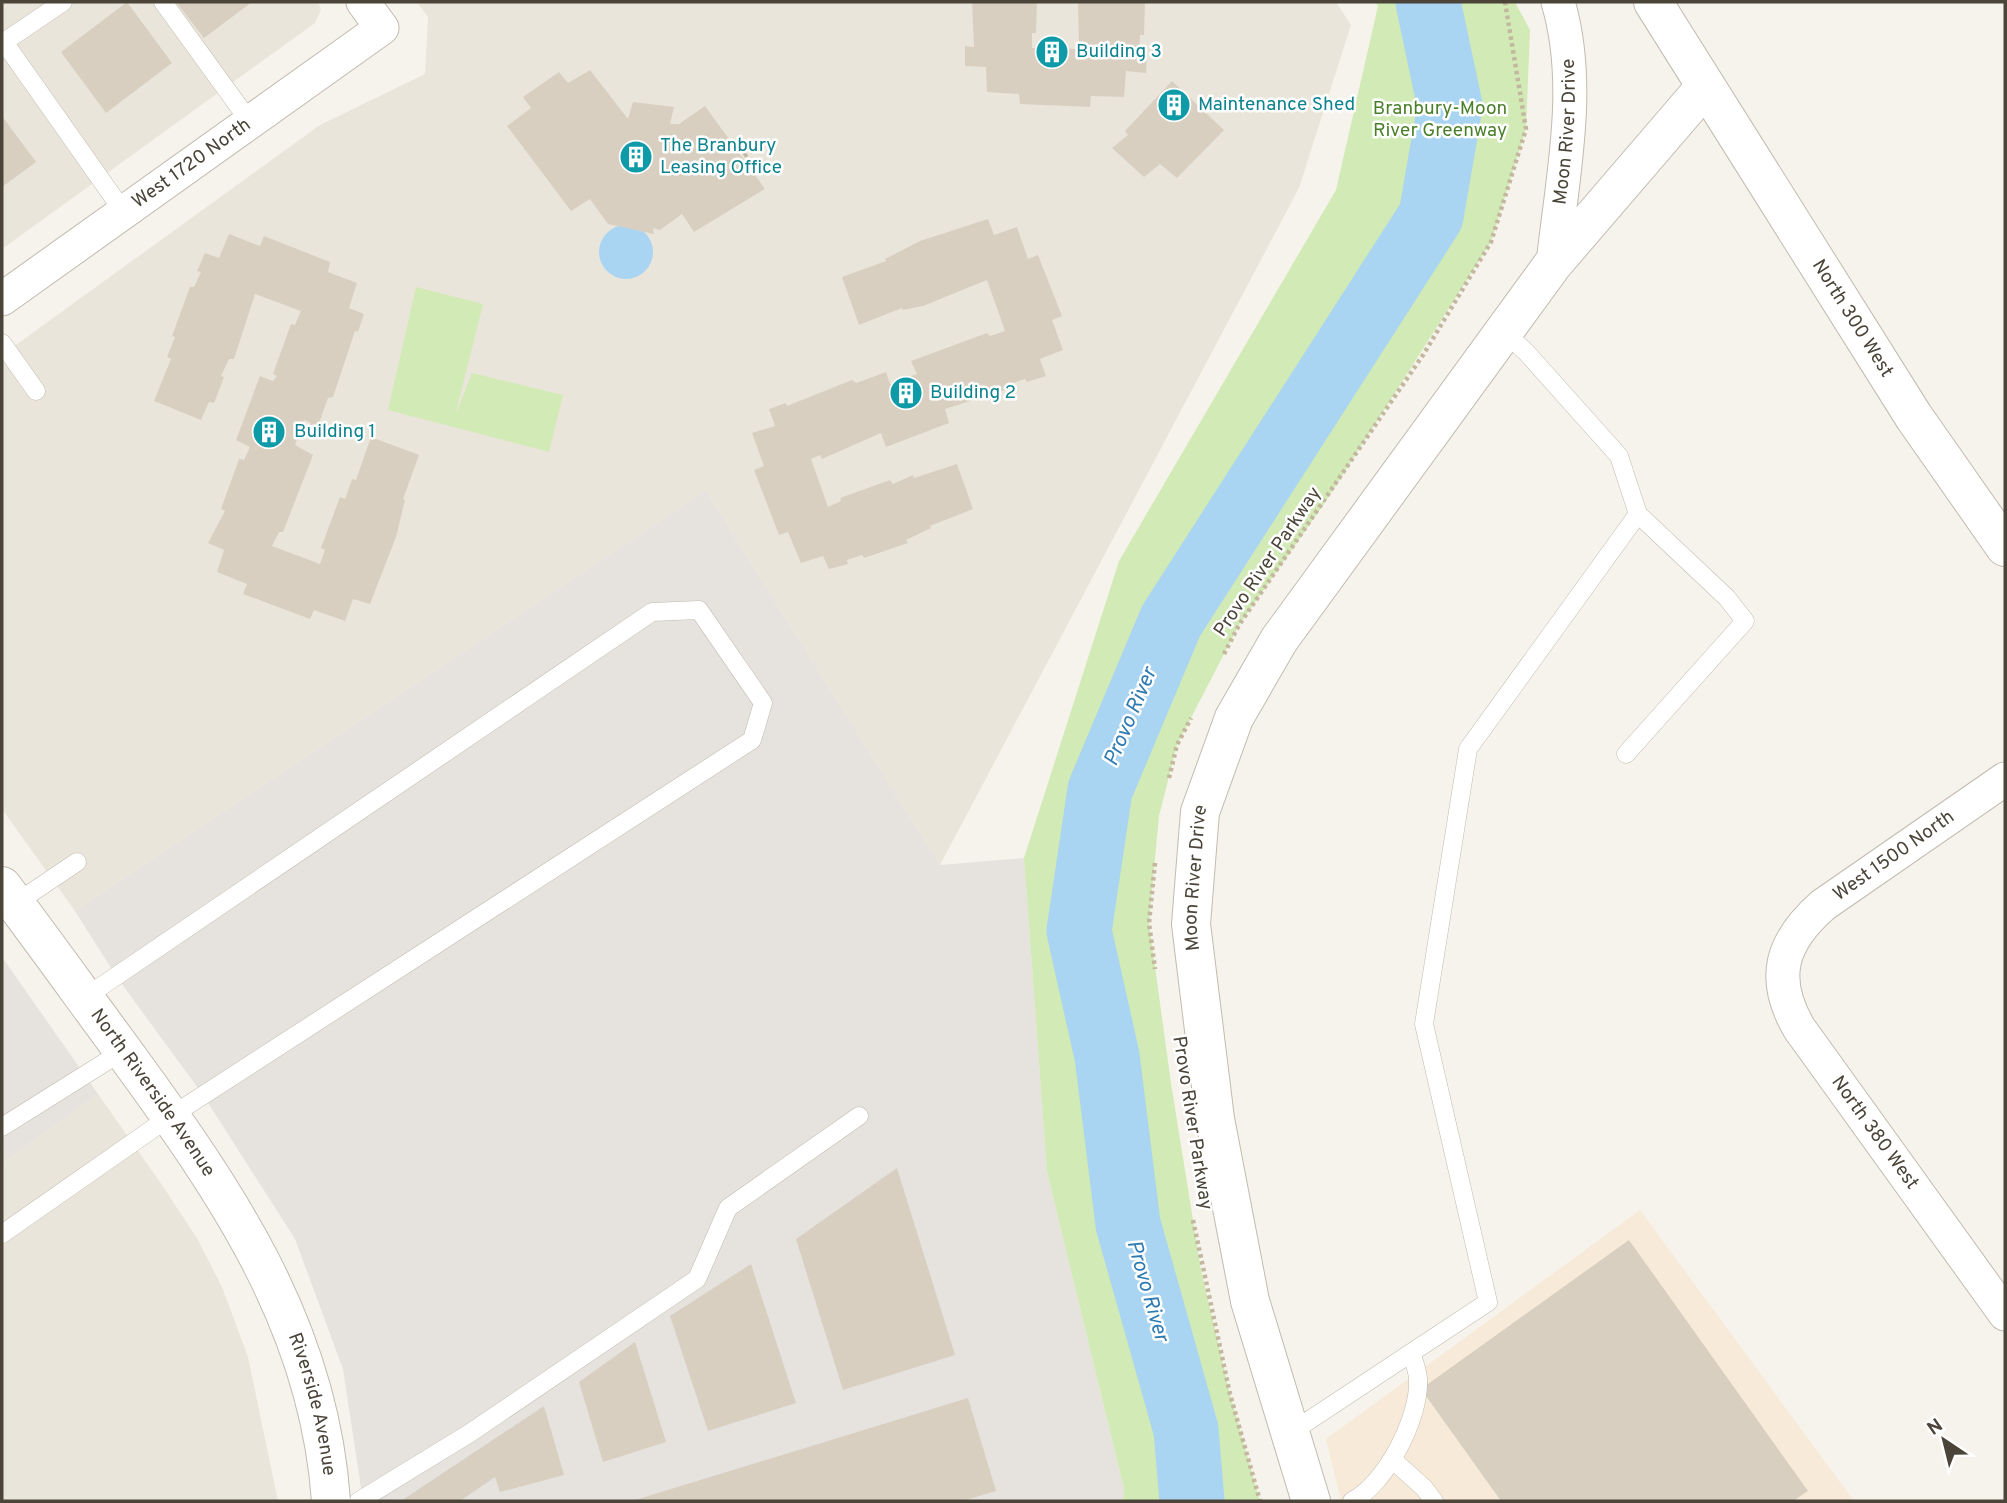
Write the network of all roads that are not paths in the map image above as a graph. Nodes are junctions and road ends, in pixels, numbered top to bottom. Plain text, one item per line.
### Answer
1 (63, 2) edge
2 (163, 2) edge
3 (1558, 2) edge
4 (1653, 2) edge
5 (373, 15) edge
6 (2, 42) edge
7 (1705, 87) junction
8 (250, 122) junction
9 (123, 211) junction
10 (1553, 264) junction
11 (2, 299) edge
12 (1502, 330) junction
13 (2, 342) edge
14 (36, 391) dead end
15 (1638, 514) junction
16 (2005, 547) edge
17 (1626, 754) dead end
18 (2005, 779) edge
19 (77, 862) dead end
20 (6, 901) edge
21 (1791, 941) joint
22 (84, 998) junction
23 (123, 1051) junction
24 (171, 1116) junction
25 (859, 1116) dead end
26 (2, 1127) edge
27 (2, 1234) edge
28 (284, 1309) joint
29 (2005, 1314) edge
30 (1412, 1353) junction
31 (1290, 1433) junction
32 (1392, 1460) junction
33 (331, 1501) edge
34 (359, 1501) edge
35 (1311, 1501) edge
36 (1352, 1501) edge
37 (1434, 1501) edge

1 - 6 lane
2 - 8 lane
3 - 10 street, Moon River Drive
4 - 7 street, North 300 West
5 - 8 street, West 1720 North
6 - 9 lane
7 - 10 street
7 - 16 street, North 300 West
8 - 9 street, West 1720 North
9 - 11 street, West 1720 North
10 - 12 street
12 - 15 lane
12 - 31 street, Moon River Drive
13 - 14 lane
15 - 17 lane
15 - 30 lane
18 - 21 street, West 1500 North
19 - 20 lane
20 - 22 street, North Riverside Avenue
21 - 29 street, North 380 West
22 - 23 street, North Riverside Avenue
22 - 24 lane
23 - 24 street, North Riverside Avenue
23 - 26 lane
24 - 27 lane
24 - 28 street, North Riverside Avenue
25 - 34 lane
28 - 33 street, Riverside Avenue
30 - 31 lane
30 - 32 lane
31 - 35 street, Moon River Drive
32 - 36 lane
32 - 37 lane

